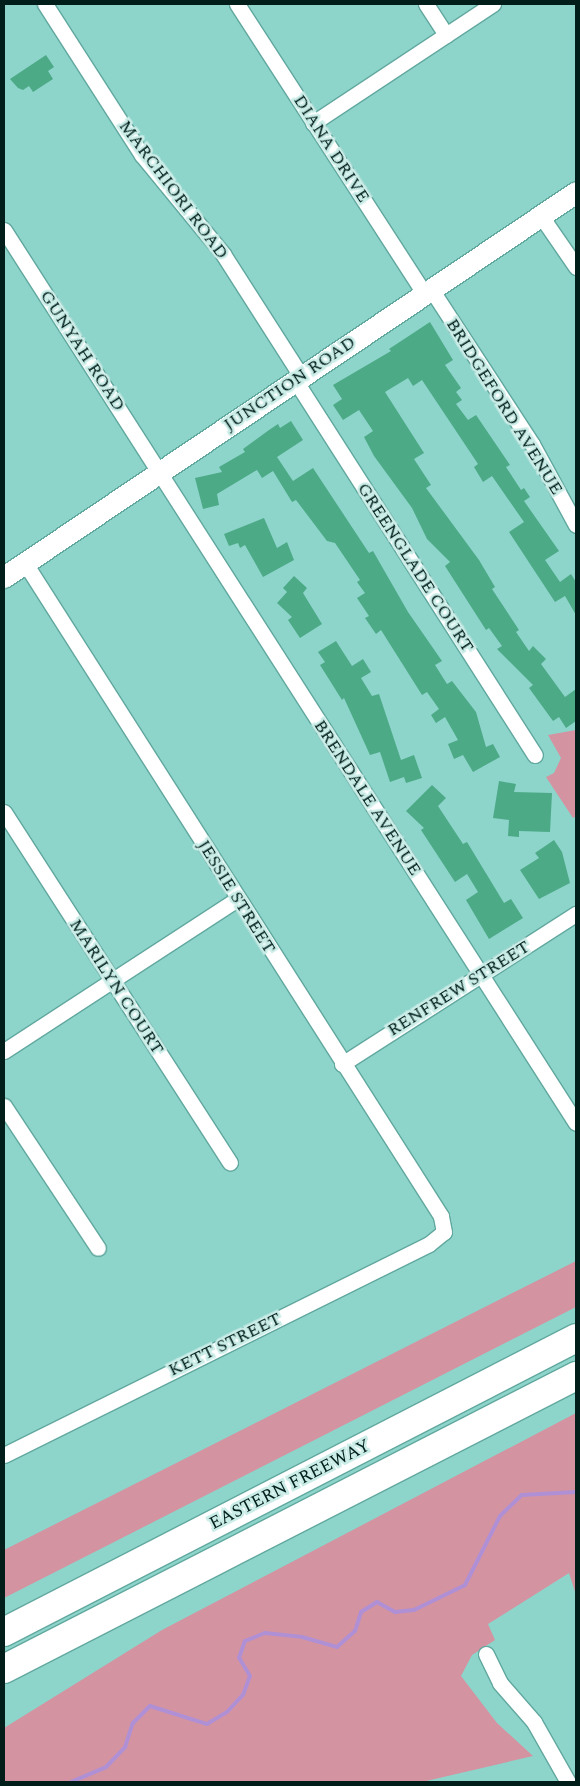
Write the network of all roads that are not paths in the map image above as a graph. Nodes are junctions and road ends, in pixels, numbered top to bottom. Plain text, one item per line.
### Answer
1 (45, 4) edge
2 (237, 4) edge
3 (426, 4) edge
4 (493, 4) edge
5 (446, 35) junction
6 (314, 123) junction
7 (576, 192) edge
8 (541, 216) junction
9 (4, 230) edge
10 (576, 266) edge
11 (428, 291) junction
12 (298, 378) junction
13 (159, 472) junction
14 (576, 525) edge
15 (25, 563) junction
16 (4, 577) edge
17 (535, 755) dead end
18 (4, 812) edge
19 (237, 899) junction
20 (576, 914) edge
21 (481, 976) junction
22 (111, 981) junction
23 (4, 1051) edge
24 (342, 1064) junction
25 (4, 1106) edge
26 (576, 1124) edge
27 (230, 1162) dead end
28 (444, 1232) joint
29 (98, 1248) dead end
30 (576, 1338) edge
31 (576, 1376) edge
32 (4, 1455) edge
33 (89, 1625) junction
34 (4, 1631) edge
35 (486, 1654) dead end
36 (4, 1669) edge
37 (4, 1680) edge
38 (568, 1782) edge

1 - 12 street, MARCHIORI ROAD
2 - 6 street, DIANA DRIVE
3 - 5 street
4 - 5 street
5 - 6 street
6 - 11 street, DIANA DRIVE
7 - 8 street, JUNCTION ROAD
8 - 10 street
8 - 11 street, JUNCTION ROAD
9 - 13 street, GUNYAH ROAD
11 - 12 street, JUNCTION ROAD
11 - 14 street, BRIDGEFORD AVENUE
12 - 13 street, JUNCTION ROAD
12 - 17 street, GREENGLADE COURT
13 - 15 street, JUNCTION ROAD
13 - 21 street, BRENDALE AVENUE
15 - 16 street, JUNCTION ROAD
15 - 19 street, JESSIE STREET
18 - 22 street, MARILYN COURT
19 - 22 street
19 - 24 street, JESSIE STREET
20 - 21 street, RENFREW STREET
21 - 24 street, RENFREW STREET
21 - 26 street, BRENDALE AVENUE
22 - 23 street
22 - 27 street, MARILYN COURT
24 - 28 street, JESSIE STREET
25 - 29 street
28 - 32 street, KETT STREET
30 - 34 highway, EASTERN FREEWAY
31 - 33 highway, EASTERN FREEWAY
33 - 36 highway, EASTERN FREEWAY
33 - 37 highway
35 - 38 street

